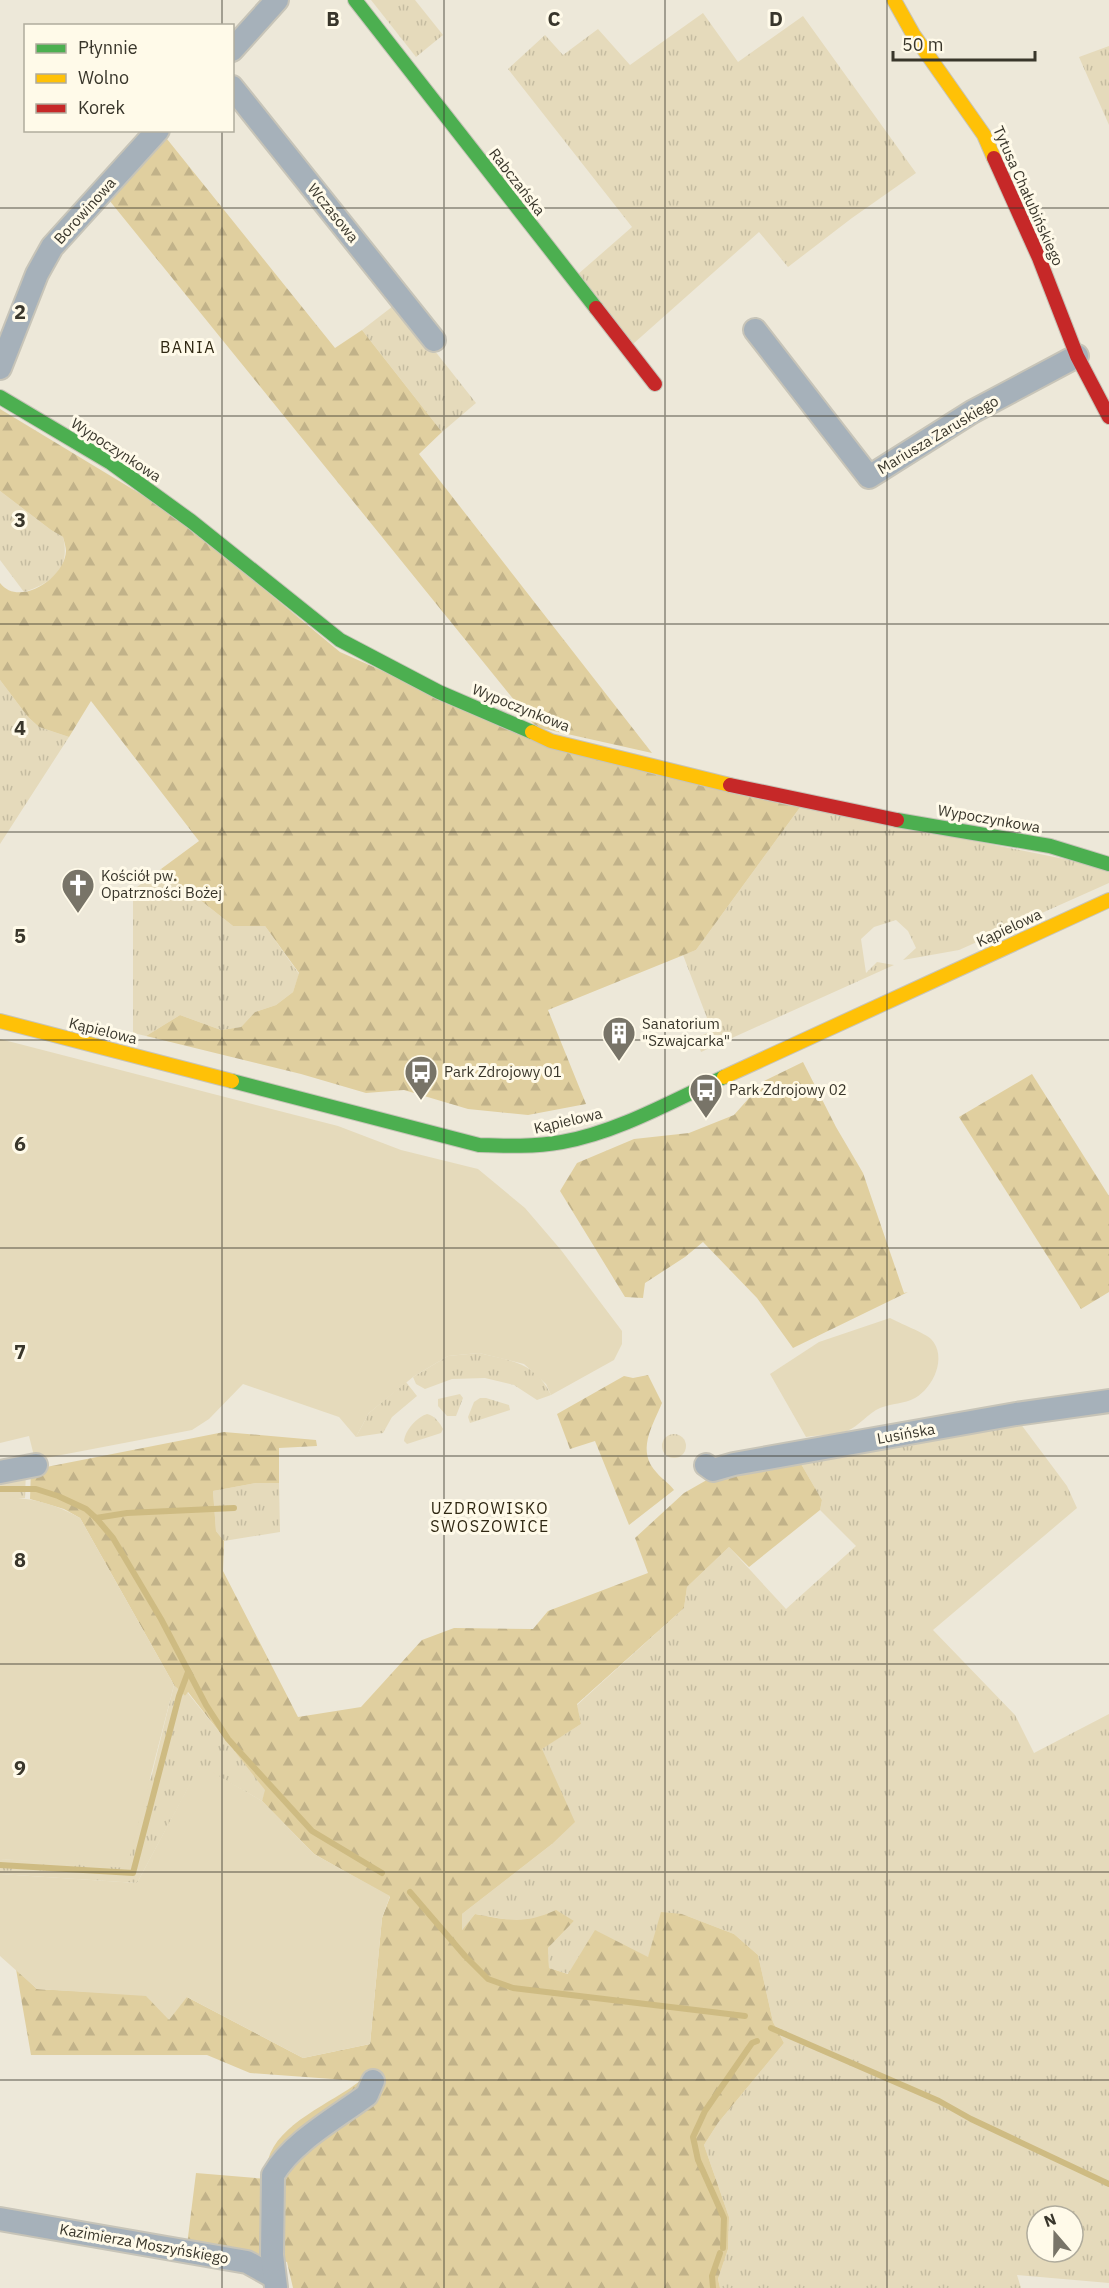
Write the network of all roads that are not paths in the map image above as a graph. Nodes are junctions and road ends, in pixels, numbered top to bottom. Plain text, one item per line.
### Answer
1 (277, 0) edge
2 (356, 0) edge
3 (894, 0) edge
4 (234, 48) edge
5 (234, 90) edge
6 (156, 132) edge
7 (754, 330) dead end
8 (434, 340) dead end
9 (1077, 356) junction
10 (0, 368) edge
11 (655, 384) dead end
12 (0, 397) edge
13 (1109, 417) edge
14 (1109, 864) edge
15 (1109, 900) edge
16 (0, 1022) edge
17 (1109, 1401) edge
18 (36, 1465) dead end
19 (706, 1465) dead end
20 (0, 1472) edge
21 (373, 2081) dead end
22 (0, 2219) edge
23 (275, 2283) edge

1 - 4 street
2 - 11 street, Rabczańska
3 - 9 street, Tytusa Chałubińskiego
5 - 8 street, Wczasowa
6 - 10 street, Borowinowa
7 - 9 street, Mariusza Zaruskiego
9 - 13 street, Tytusa Chałubińskiego
12 - 14 street, Wypoczynkowa
15 - 16 street, Kąpielowa
17 - 19 street, Lusińska
18 - 20 street
21 - 23 street
22 - 23 street, Kazimierza Moszyńskiego

